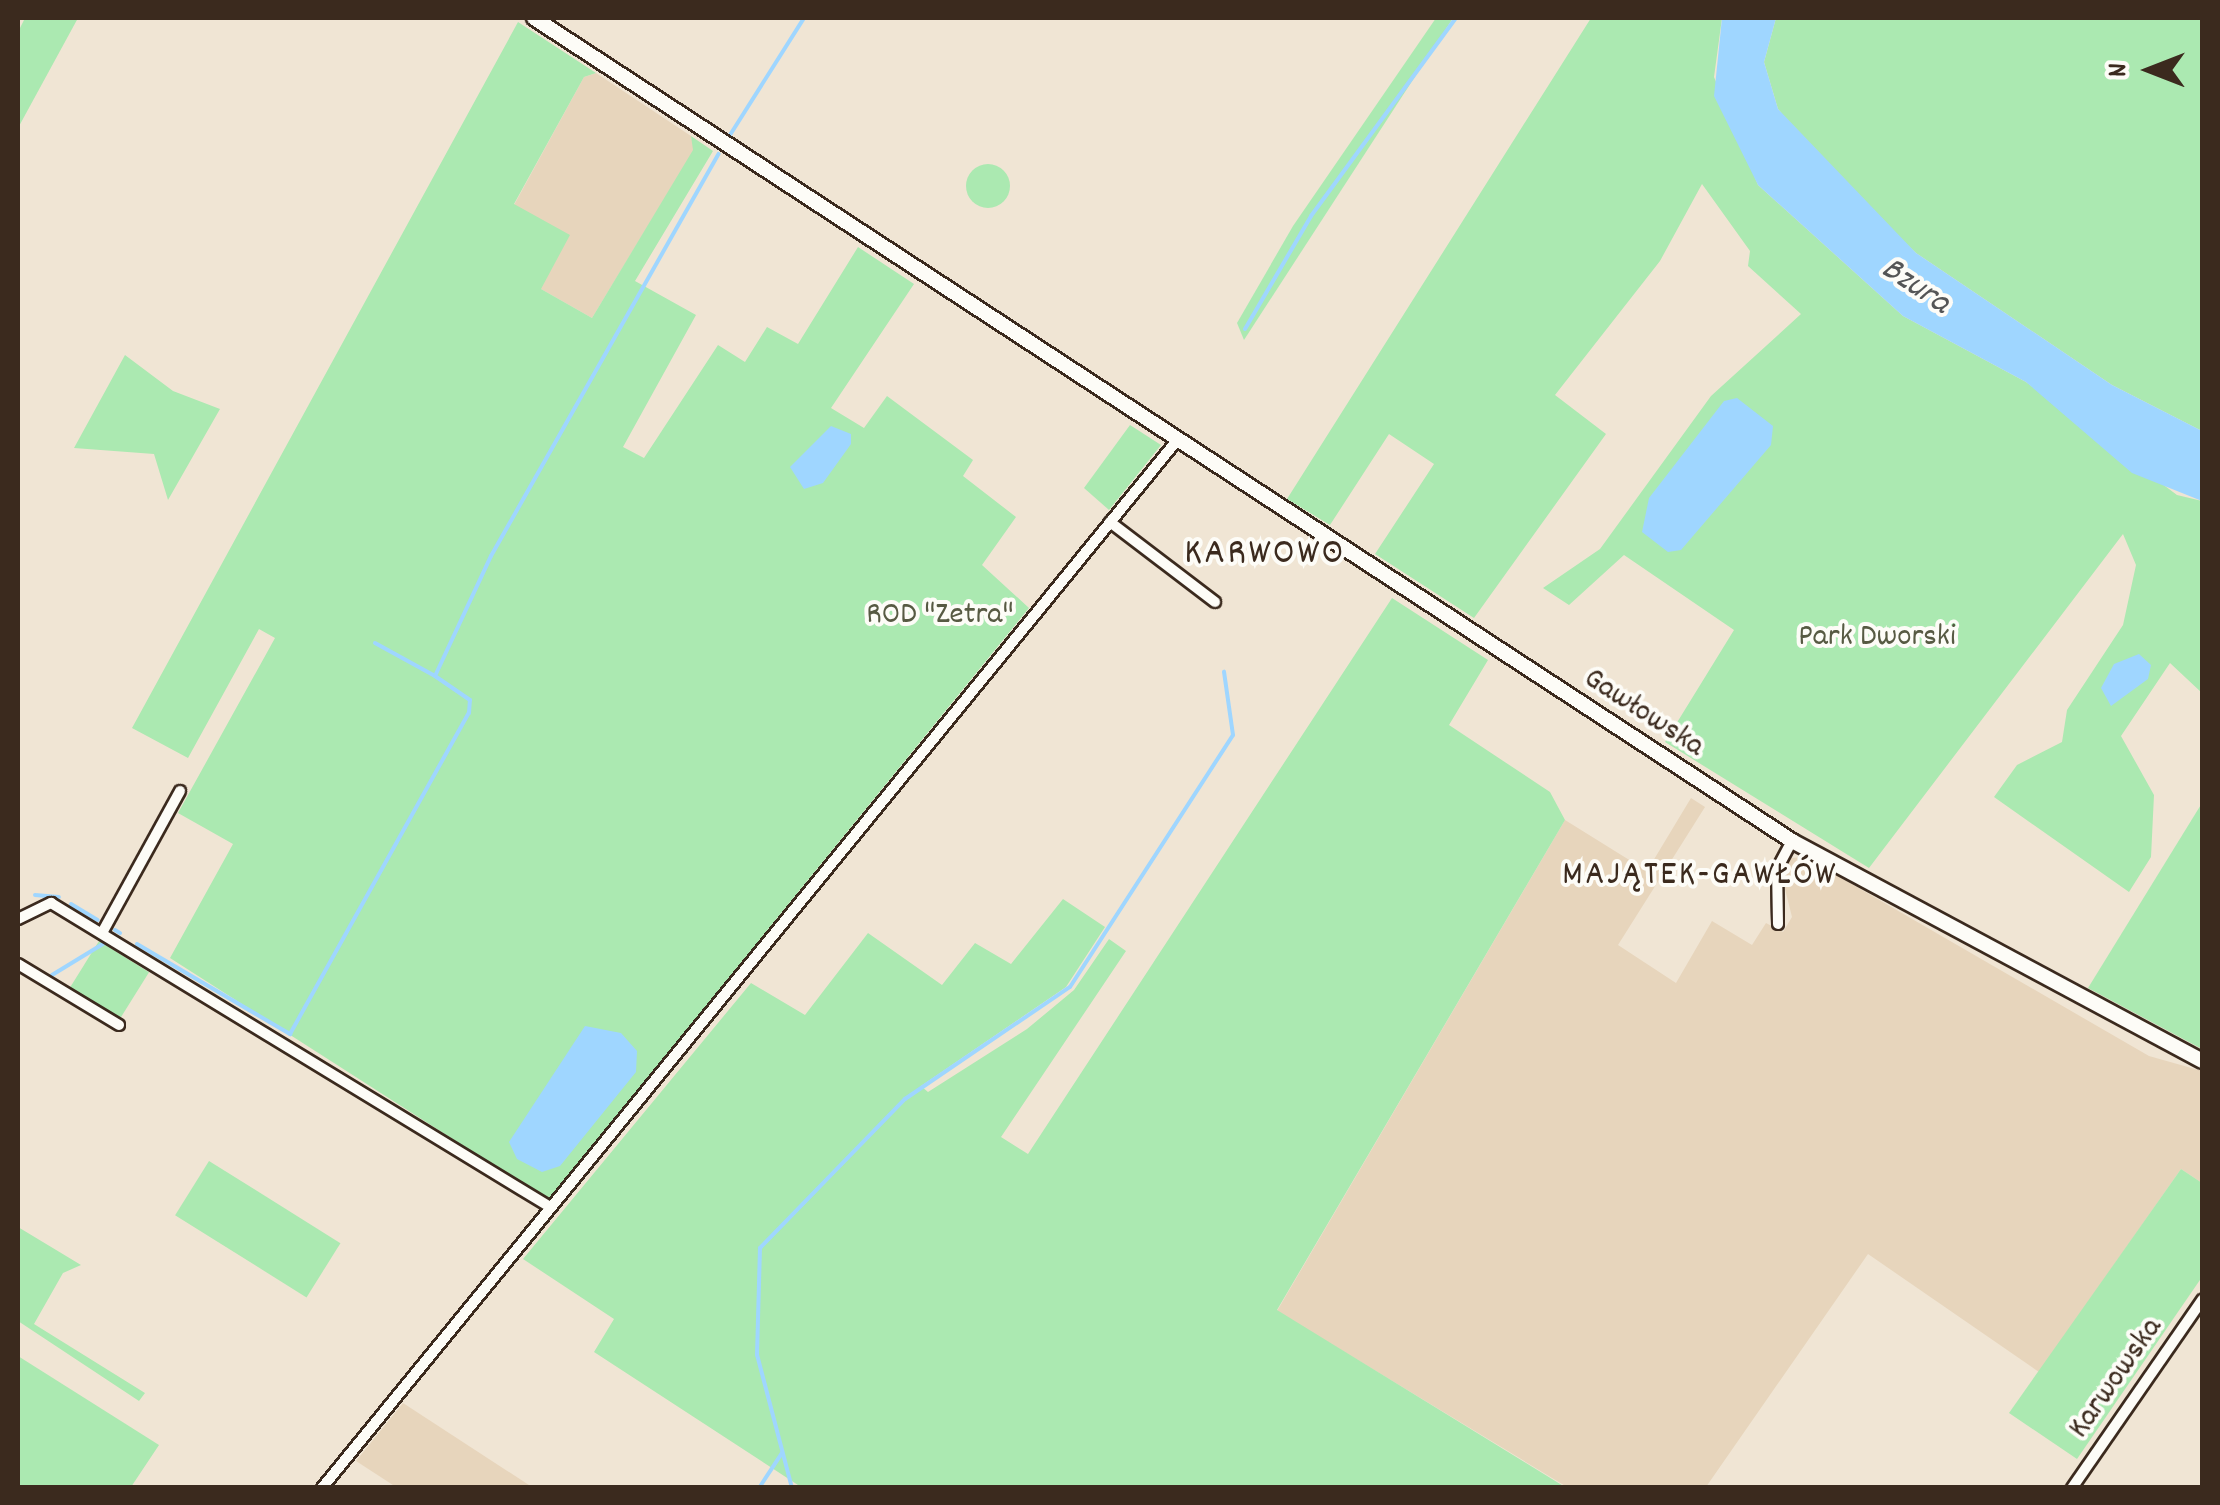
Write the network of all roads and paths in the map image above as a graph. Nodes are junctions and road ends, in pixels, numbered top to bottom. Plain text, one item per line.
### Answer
1 (534, 18) edge
2 (1175, 443) junction
3 (1110, 522) junction
4 (1215, 602) dead end
5 (180, 790) dead end
6 (1792, 842) junction
7 (18, 918) edge
8 (1778, 924) dead end
9 (102, 933) junction
10 (18, 964) edge
11 (119, 1025) dead end
12 (2202, 1062) edge
13 (550, 1207) junction
14 (2202, 1300) edge
15 (322, 1488) edge
16 (2072, 1488) edge

1 - 2 street, Gawłowska
2 - 3 street
2 - 6 street, Gawłowska
3 - 4 street
3 - 13 street
5 - 9 street
6 - 8 street
6 - 12 street, Gawłowska
7 - 9 street
9 - 13 street
10 - 11 street
13 - 15 street
14 - 16 street, Karwowska

